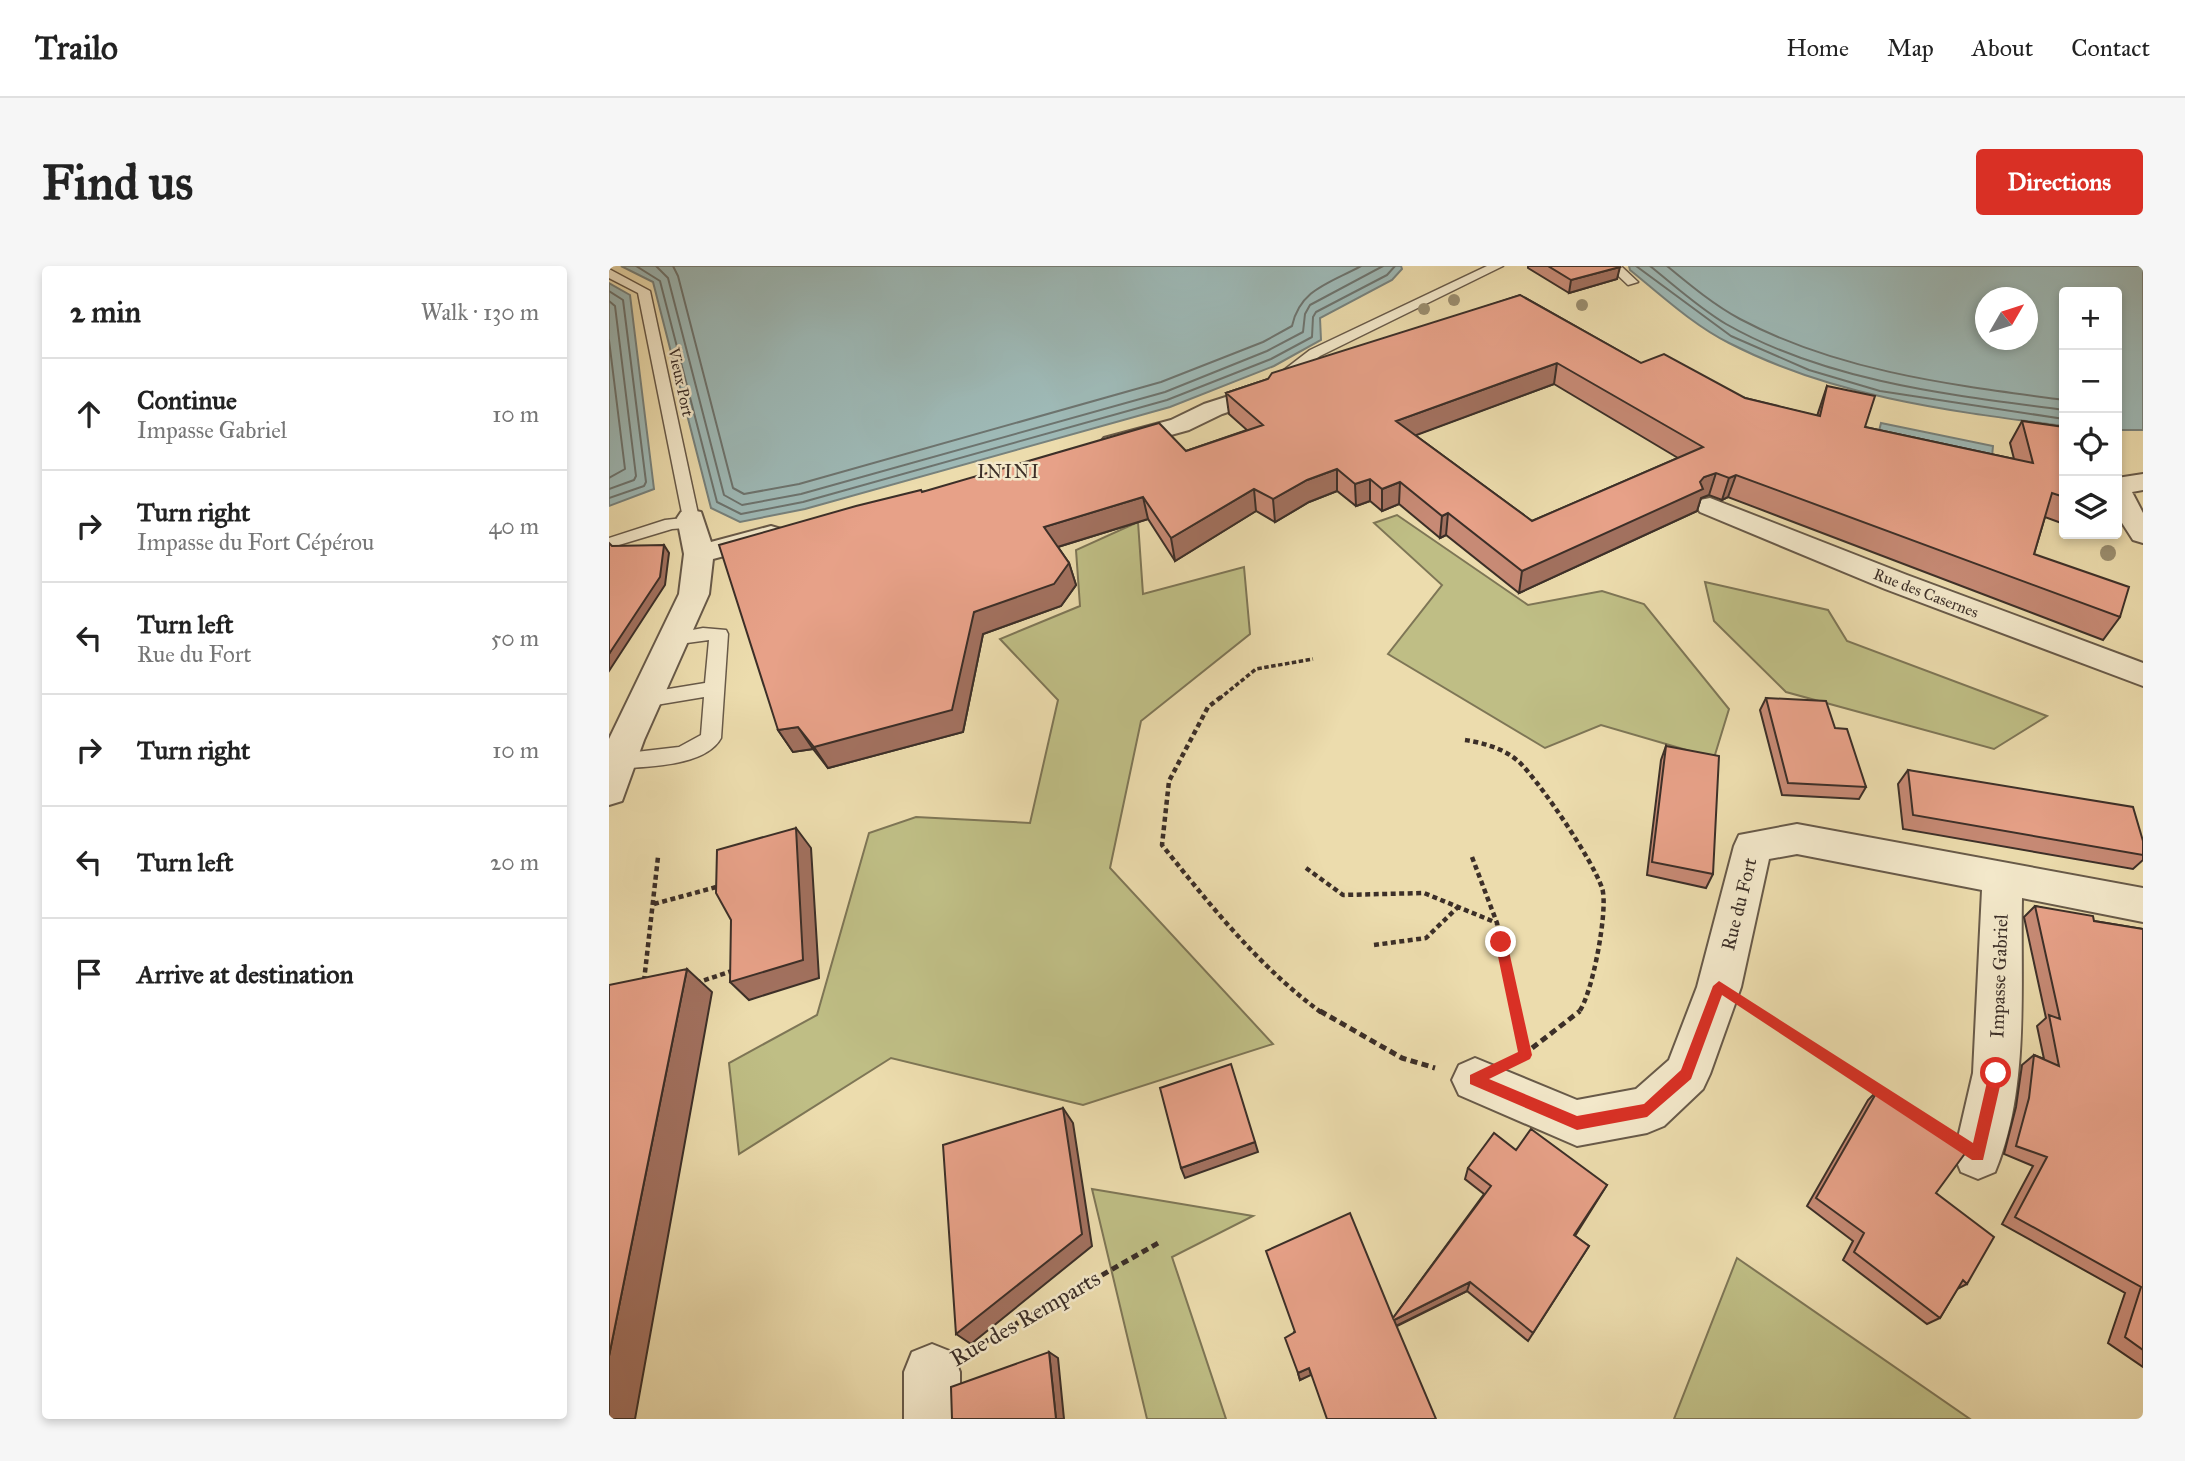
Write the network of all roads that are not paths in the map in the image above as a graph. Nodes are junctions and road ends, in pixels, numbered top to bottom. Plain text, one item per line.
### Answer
1 (1497, 266) edge
2 (1614, 266) edge
3 (609, 273) edge
4 (1632, 282) dead end
5 (1260, 393) joint
6 (1087, 450) edge
7 (2143, 482) edge
8 (1710, 506) edge
9 (692, 520) junction
10 (793, 529) edge
11 (2143, 534) edge
12 (609, 542) edge
13 (699, 554) junction
14 (673, 639) junction
15 (2143, 675) edge
16 (715, 688) junction
17 (644, 700) junction
18 (614, 776) edge
19 (2002, 880) junction
20 (2143, 905) edge
21 (1475, 1080) road end
22 (1977, 1155) dead end

1 - 5 lane
2 - 4 lane
3 - 9 lane, Vieux Port
5 - 6 street
7 - 11 street
8 - 15 street, Rue des Casernes
9 - 12 lane
9 - 13 street
10 - 13 street
13 - 14 street
14 - 16 lane
14 - 17 street
16 - 17 lane
16 - 18 lane
17 - 18 street
19 - 20 street, Rue du Fort
19 - 21 street, Rue du Fort
19 - 22 street, Impasse Gabriel

